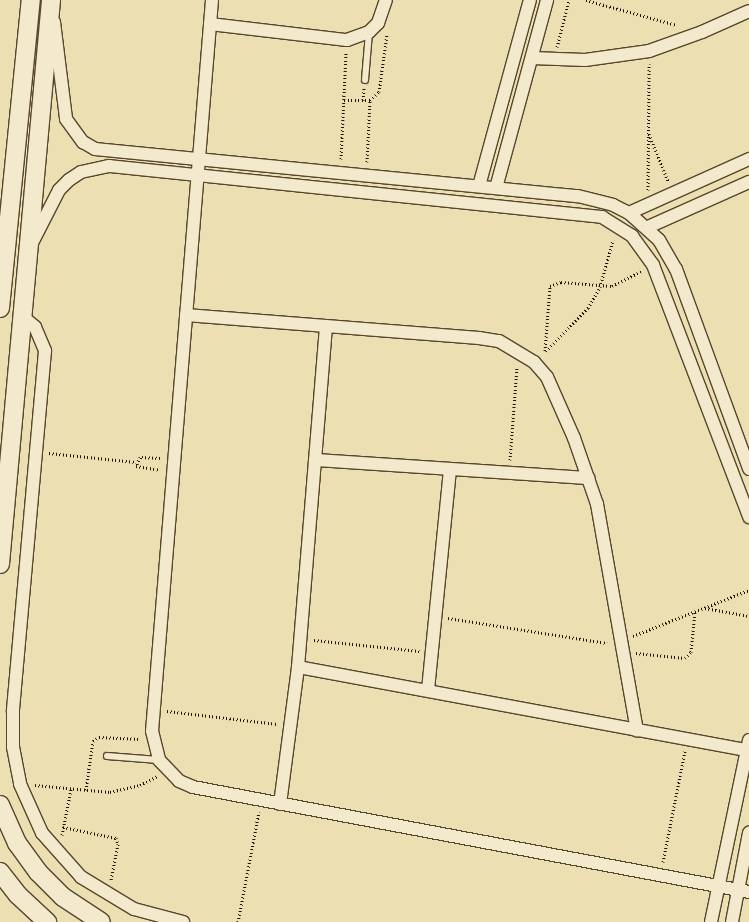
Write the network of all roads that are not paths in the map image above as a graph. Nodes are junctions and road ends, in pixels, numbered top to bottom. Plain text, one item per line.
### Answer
1 (31, 0) edge
2 (212, 0) edge
3 (386, 0) edge
4 (530, 0) edge
5 (547, 0) edge
6 (51, 1) edge
7 (749, 11) edge
8 (210, 24) junction
9 (369, 32) junction
10 (532, 58) junction
11 (365, 80) dead end
12 (749, 159) edge
13 (199, 160) junction
14 (198, 175) junction
15 (749, 182) edge
16 (479, 186) junction
17 (496, 188) junction
18 (629, 213) junction
19 (648, 228) junction
20 (28, 252) junction
21 (0, 308) edge
22 (186, 315) junction
23 (22, 316) junction
24 (326, 328) junction
25 (315, 460) junction
26 (450, 469) junction
27 (749, 469) edge
28 (588, 478) junction
29 (749, 517) edge
30 (0, 564) edge
31 (298, 666) junction
32 (428, 690) junction
33 (636, 730) junction
34 (748, 745) edge
35 (106, 756) dead end
36 (158, 760) junction
37 (280, 804) junction
38 (0, 805) edge
39 (749, 833) edge
40 (0, 872) edge
41 (719, 886) junction
42 (743, 891) edge
43 (47, 922) edge
44 (101, 922) edge
45 (183, 922) edge
46 (711, 922) edge
47 (732, 922) edge

1 - 21 street
2 - 8 street
3 - 9 street
4 - 16 street
5 - 10 street
6 - 13 street
6 - 20 street
7 - 10 street
8 - 9 street
8 - 13 street
9 - 11 lane
10 - 17 street
12 - 18 street
13 - 14 street
13 - 16 street
14 - 20 street
14 - 22 street
14 - 29 street
15 - 19 street
16 - 17 street
17 - 18 street
18 - 19 street
19 - 27 street
20 - 23 street
22 - 24 street
22 - 36 street
23 - 30 street
23 - 45 street
24 - 25 street
24 - 28 street
25 - 26 street
25 - 31 street
26 - 28 street
26 - 32 street
28 - 33 street
31 - 32 street
31 - 37 street
32 - 33 street
33 - 34 street
34 - 41 street
35 - 36 lane
36 - 37 street
37 - 41 street
38 - 44 street
39 - 42 street
40 - 43 street
41 - 42 street
41 - 46 street
42 - 47 street

